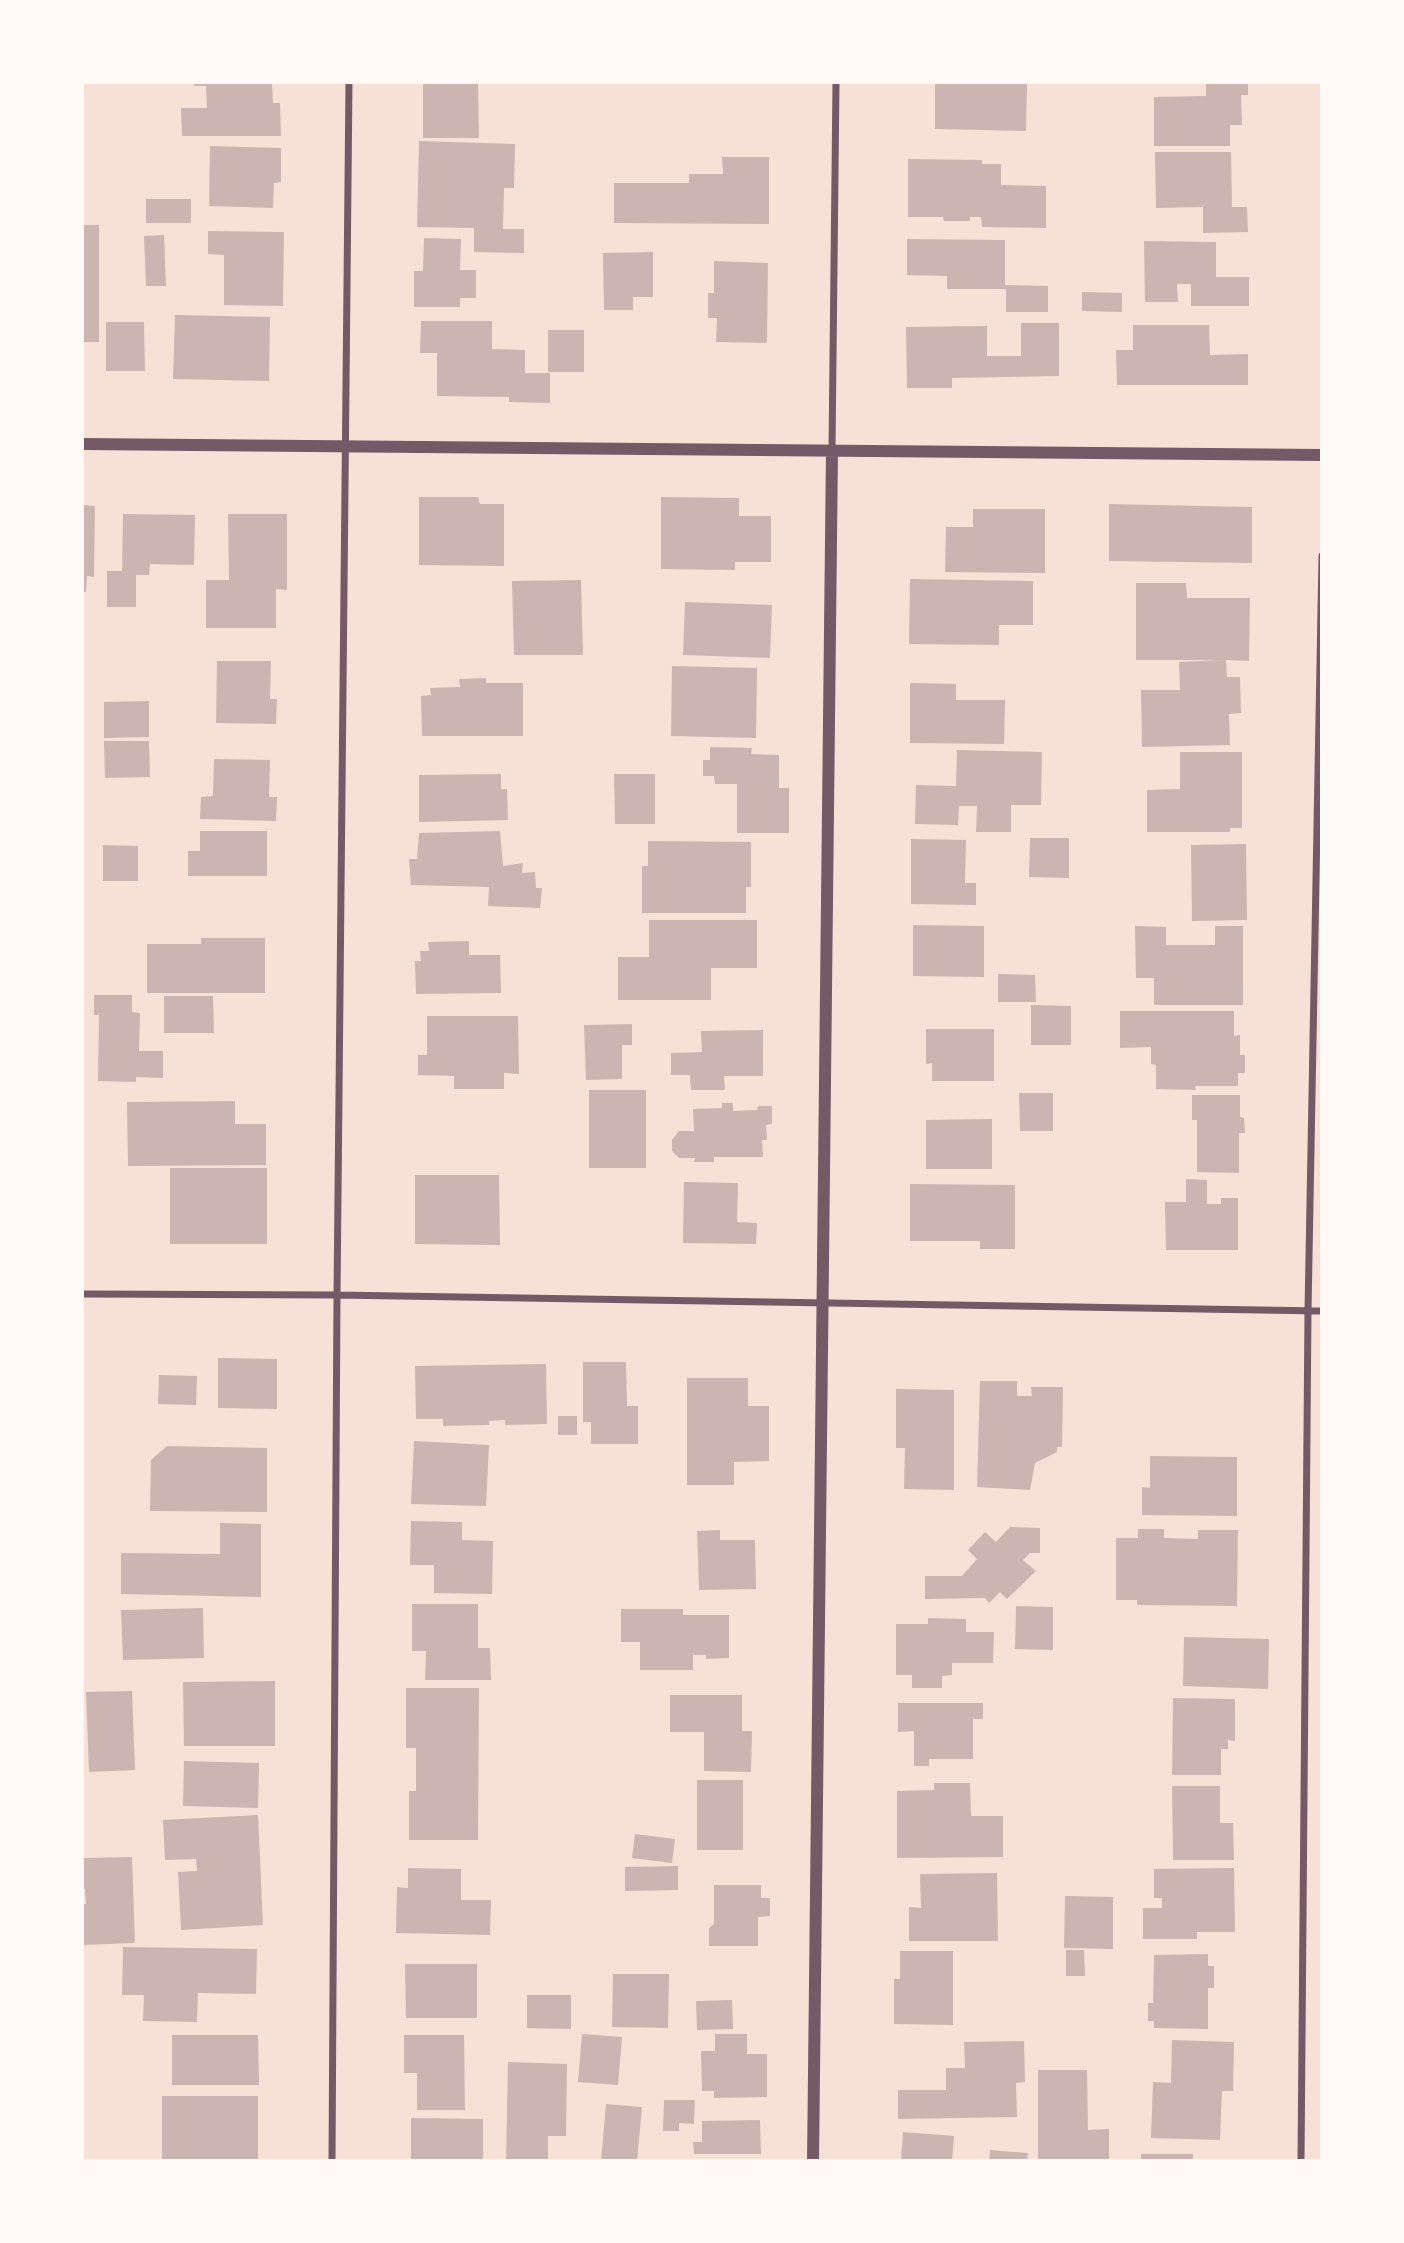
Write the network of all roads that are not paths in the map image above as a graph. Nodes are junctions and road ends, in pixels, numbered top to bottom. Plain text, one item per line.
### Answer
1 (349, 82) edge
2 (836, 82) edge
3 (82, 444) edge
4 (347, 447) junction
5 (832, 450) junction
6 (1322, 455) edge
7 (1322, 556) edge
8 (82, 1294) edge
9 (337, 1295) junction
10 (823, 1304) junction
11 (1308, 1310) junction
12 (1322, 1311) edge
13 (332, 2161) edge
14 (813, 2161) edge
15 (1301, 2161) edge

1 - 4 street
2 - 5 street
3 - 4 street
4 - 5 street
4 - 9 street
5 - 6 street
5 - 10 street
7 - 11 street
8 - 9 street
9 - 10 street
9 - 13 street
10 - 11 street
10 - 14 street
11 - 12 street
11 - 15 street

